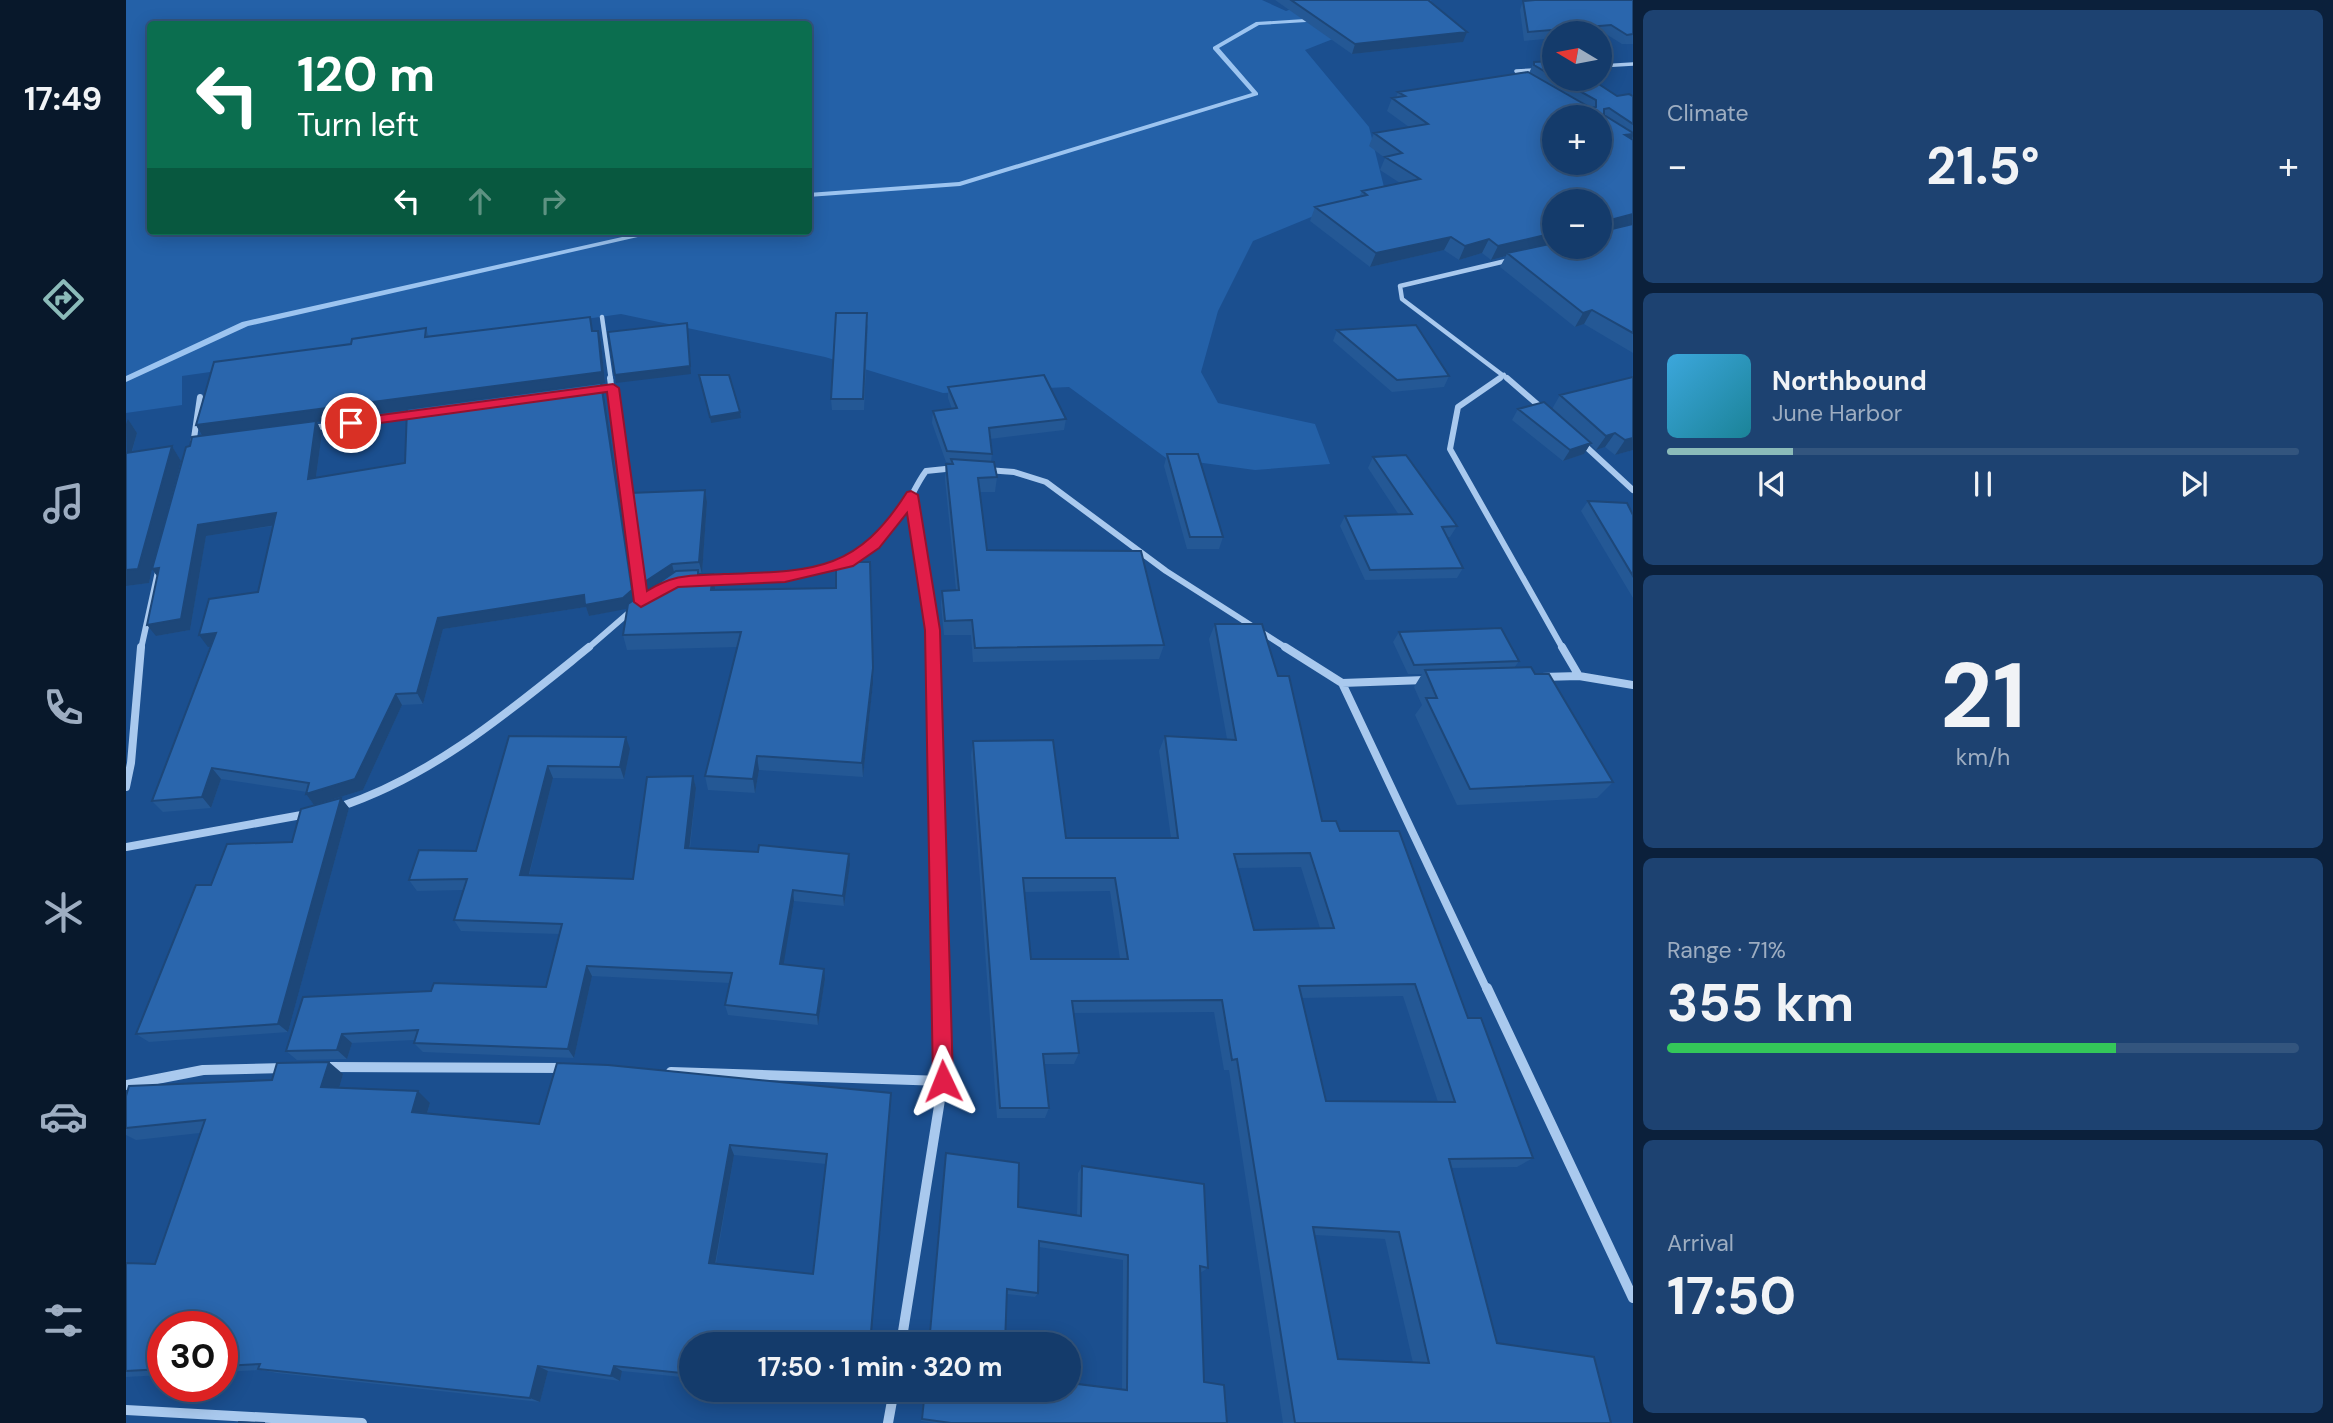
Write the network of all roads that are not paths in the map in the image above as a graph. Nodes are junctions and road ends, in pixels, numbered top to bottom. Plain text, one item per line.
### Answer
1 (1633, 64) edge
2 (1612, 65) edge
3 (1542, 70) edge
4 (1531, 84) edge
5 (1515, 259) edge
6 (603, 317) dead end
7 (1504, 375) junction
8 (613, 388) junction
9 (586, 391) edge
10 (200, 397) dead end
11 (423, 413) edge
12 (1555, 419) edge
13 (302, 429) edge
14 (1575, 437) edge
15 (207, 442) edge
16 (193, 444) junction
17 (190, 457) edge
18 (968, 469) edge
19 (979, 470) edge
20 (1633, 490) edge
21 (911, 495) junction
22 (161, 560) edge
23 (701, 580) edge
24 (652, 595) edge
25 (641, 602) junction
26 (1579, 676) junction
27 (1537, 677) edge
28 (1440, 680) edge
29 (1342, 683) junction
30 (1633, 685) edge
31 (126, 787) edge
32 (329, 809) edge
33 (316, 812) edge
34 (126, 847) edge
35 (314, 1067) edge
36 (300, 1068) edge
37 (576, 1069) edge
38 (658, 1071) edge
39 (943, 1081) junction
40 (126, 1085) edge
41 (1633, 1298) edge
42 (903, 1332) edge
43 (892, 1402) edge
44 (126, 1410) edge
45 (362, 1423) edge
46 (888, 1423) edge

1 - 2 street
3 - 4 street
5 - 7 street
6 - 8 street
7 - 12 street
7 - 26 street
8 - 9 street
8 - 25 street
10 - 16 street
11 - 13 street
14 - 20 street
15 - 16 street
16 - 17 street
18 - 21 street
19 - 29 street
21 - 23 street
21 - 39 street
22 - 31 street
24 - 25 street
25 - 32 street
26 - 27 street
26 - 30 street
28 - 29 street
29 - 41 street
33 - 34 street
35 - 37 street
36 - 40 street
38 - 39 street
39 - 42 street
43 - 46 street
44 - 45 street

